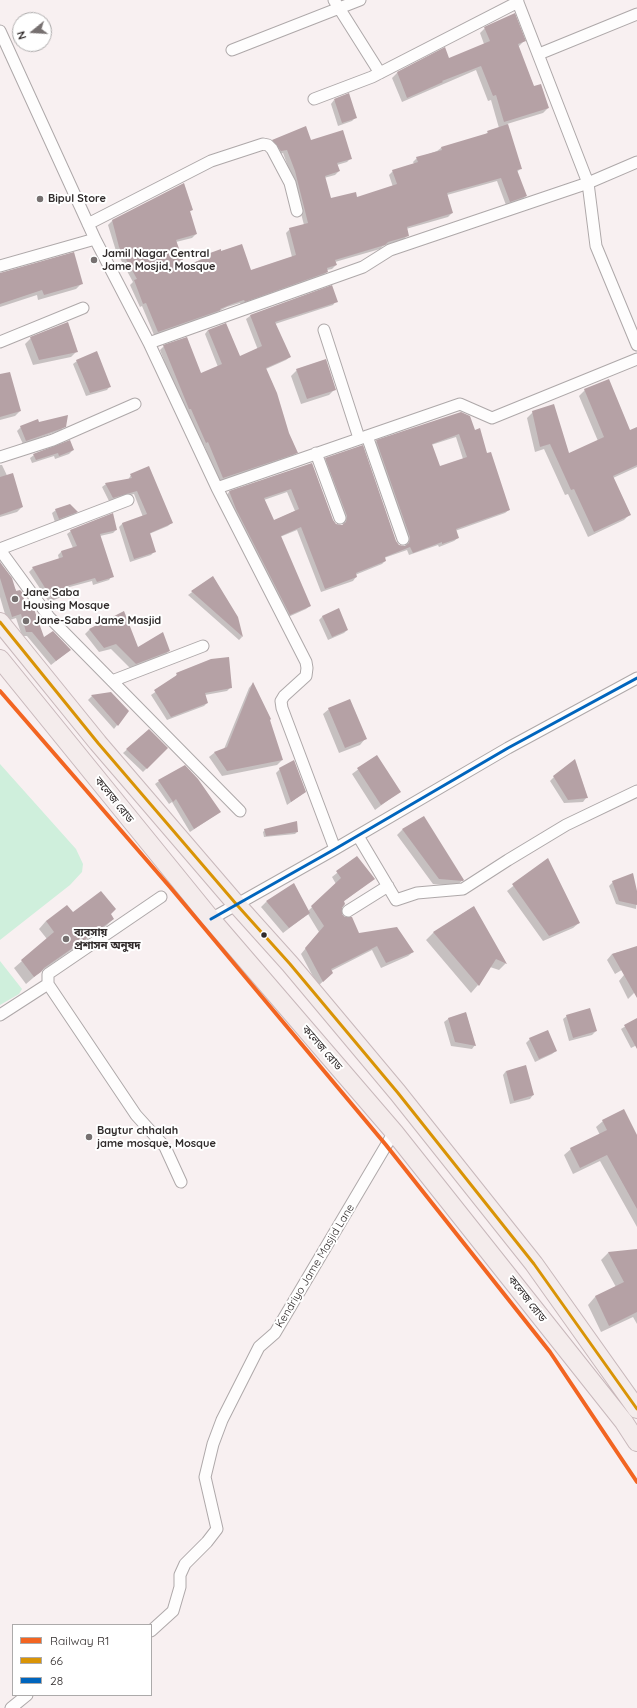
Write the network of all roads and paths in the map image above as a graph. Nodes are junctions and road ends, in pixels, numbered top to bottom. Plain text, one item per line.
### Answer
1 (360, 0) edge
2 (518, 1) edge
3 (337, 4) edge
4 (637, 14) edge
5 (0, 30) edge
6 (232, 50) dead end
7 (539, 54) junction
8 (380, 73) junction
9 (314, 99) dead end
10 (637, 162) edge
11 (588, 183) junction
12 (297, 211) dead end
13 (88, 224) junction
14 (95, 239) junction
15 (0, 266) edge
16 (83, 308) dead end
17 (324, 330) dead end
18 (0, 342) edge
19 (149, 343) junction
20 (637, 345) edge
21 (637, 359) edge
22 (135, 404) dead end
23 (363, 437) junction
24 (316, 453) junction
25 (0, 457) edge
26 (217, 488) junction
27 (128, 500) dead end
28 (340, 518) dead end
29 (403, 539) dead end
30 (0, 549) edge
31 (0, 622) edge
32 (203, 646) dead end
33 (0, 659) edge
34 (637, 678) edge
35 (112, 681) junction
36 (637, 791) edge
37 (240, 811) dead end
38 (358, 836) junction
39 (335, 849) junction
40 (388, 886) junction
41 (161, 897) dead end
42 (237, 905) junction
43 (348, 911) dead end
44 (211, 919) junction
45 (48, 984) junction
46 (0, 1014) edge
47 (394, 1132) junction
48 (180, 1182) dead end
49 (637, 1409) edge
50 (637, 1442) edge
51 (152, 1630) edge
52 (26, 1696) edge
53 (11, 1708) edge

1 - 3 street
2 - 7 street
2 - 8 street
3 - 6 street
3 - 8 street
4 - 7 street
5 - 13 street
7 - 11 street
8 - 9 street
10 - 11 street
11 - 19 street
11 - 20 street
12 - 13 street
13 - 14 street
14 - 15 street
14 - 19 street
16 - 18 street
17 - 23 street
19 - 26 street
21 - 23 street
22 - 25 street
23 - 24 street
23 - 29 street
24 - 26 street
24 - 28 street
26 - 39 street
27 - 30 street
30 - 35 street
31 - 42 highway
32 - 35 street
33 - 44 highway, কলেজ রোড
34 - 38 street
35 - 37 street
36 - 40 street
38 - 39 street
38 - 40 street
39 - 42 street
40 - 43 street
41 - 45 street
42 - 44 street
42 - 49 highway
44 - 47 highway, কলেজ রোড
45 - 46 street
45 - 48 street
47 - 50 highway, কলেজ রোড
47 - 51 street, Kendriyo Jame Masjid Lane
52 - 53 street

